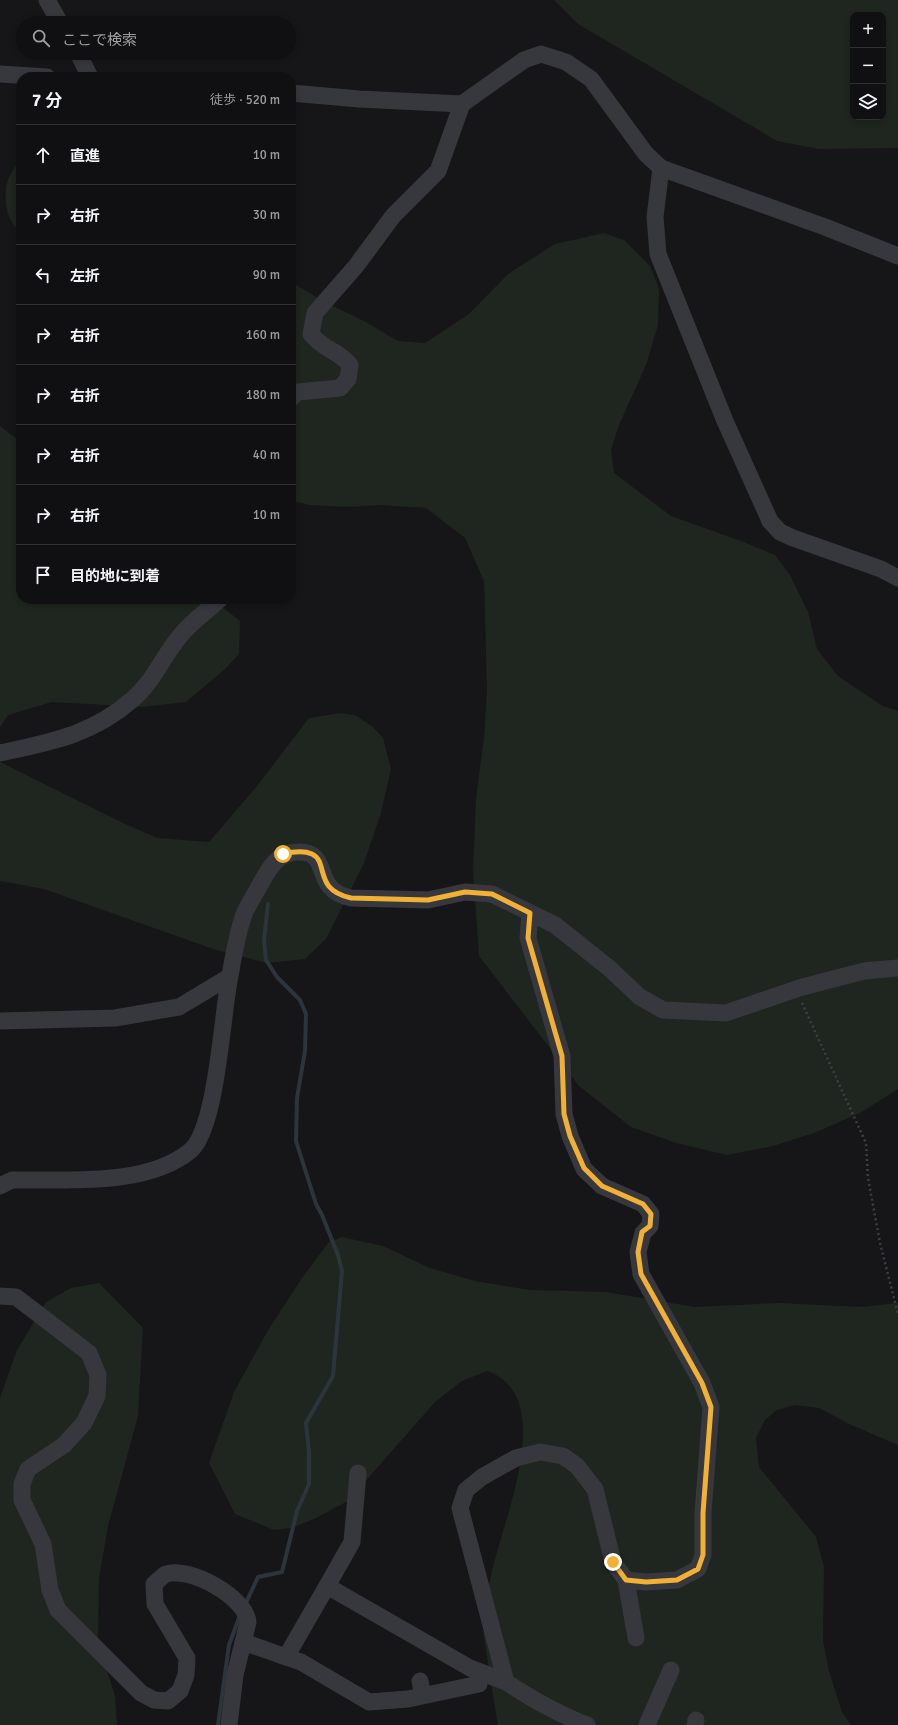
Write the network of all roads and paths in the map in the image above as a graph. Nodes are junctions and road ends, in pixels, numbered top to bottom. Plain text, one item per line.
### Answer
1 (47, 0) edge
2 (56, 16) edge
3 (82, 60) edge
4 (88, 72) edge
5 (0, 74) edge
6 (16, 75) edge
7 (296, 93) edge
8 (462, 104) junction
9 (661, 168) junction
10 (898, 256) edge
11 (296, 394) edge
12 (898, 578) edge
13 (215, 604) edge
14 (0, 753) edge
15 (530, 913) junction
16 (898, 968) edge
17 (229, 977) junction
18 (799, 997) dead end
19 (0, 1021) edge
20 (0, 1186) edge
21 (0, 1296) edge
22 (898, 1314) edge
23 (358, 1472) dead end
24 (626, 1580) junction
25 (327, 1586) junction
26 (636, 1638) dead end
27 (243, 1642) junction
28 (286, 1657) junction
29 (670, 1670) dead end
30 (506, 1682) junction
31 (479, 1684) dead end
32 (229, 1725) edge
33 (587, 1725) edge
34 (647, 1725) edge

1 - 2 street
3 - 4 street
5 - 6 street
7 - 8 street
8 - 9 street
8 - 11 street
9 - 10 street
9 - 12 street
13 - 14 street
15 - 16 street
15 - 17 street
15 - 24 street
17 - 19 street
17 - 20 street
18 - 22 path
21 - 27 street
23 - 25 street
24 - 26 street
24 - 30 street
25 - 28 street
25 - 30 street
27 - 28 street
27 - 32 street
28 - 31 street
29 - 34 street
30 - 33 street

